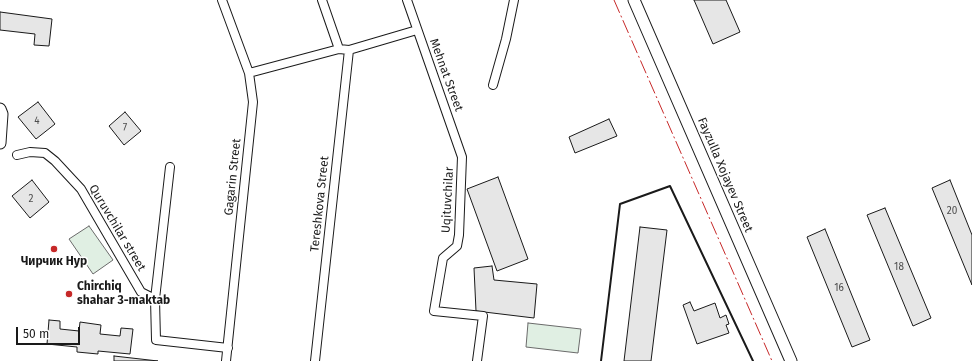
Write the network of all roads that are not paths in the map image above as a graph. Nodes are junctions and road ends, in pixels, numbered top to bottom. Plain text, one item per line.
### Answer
1 (222, 0) edge
2 (322, 0) edge
3 (407, 0) edge
4 (514, 0) edge
5 (634, 0) edge
6 (417, 30) junction
7 (338, 49) junction
8 (349, 50) junction
9 (249, 73) junction
10 (493, 84) dead end
11 (0, 109) edge
12 (0, 143) edge
13 (17, 155) dead end
14 (462, 157) joint
15 (170, 167) dead end
16 (155, 300) junction
17 (228, 348) junction
18 (226, 361) edge
19 (315, 361) edge
20 (477, 361) edge
21 (791, 361) edge

1 - 9 street, Gagarin Street
2 - 7 street
3 - 6 street, Mehnat Street
4 - 10 street
5 - 21 main road, Fayzulla Xojayev Street
6 - 8 street
6 - 14 street, Mehnat Street
7 - 8 street
7 - 9 street
8 - 19 street, Tereshkova Street
9 - 17 street, Gagarin Street
11 - 12 main road
13 - 16 street, Quruvchilar street
14 - 20 street, Uqituvchilar
15 - 16 street, Quruvchilar street
16 - 17 street, Quruvchilar street
17 - 18 street, Gagarin Street

